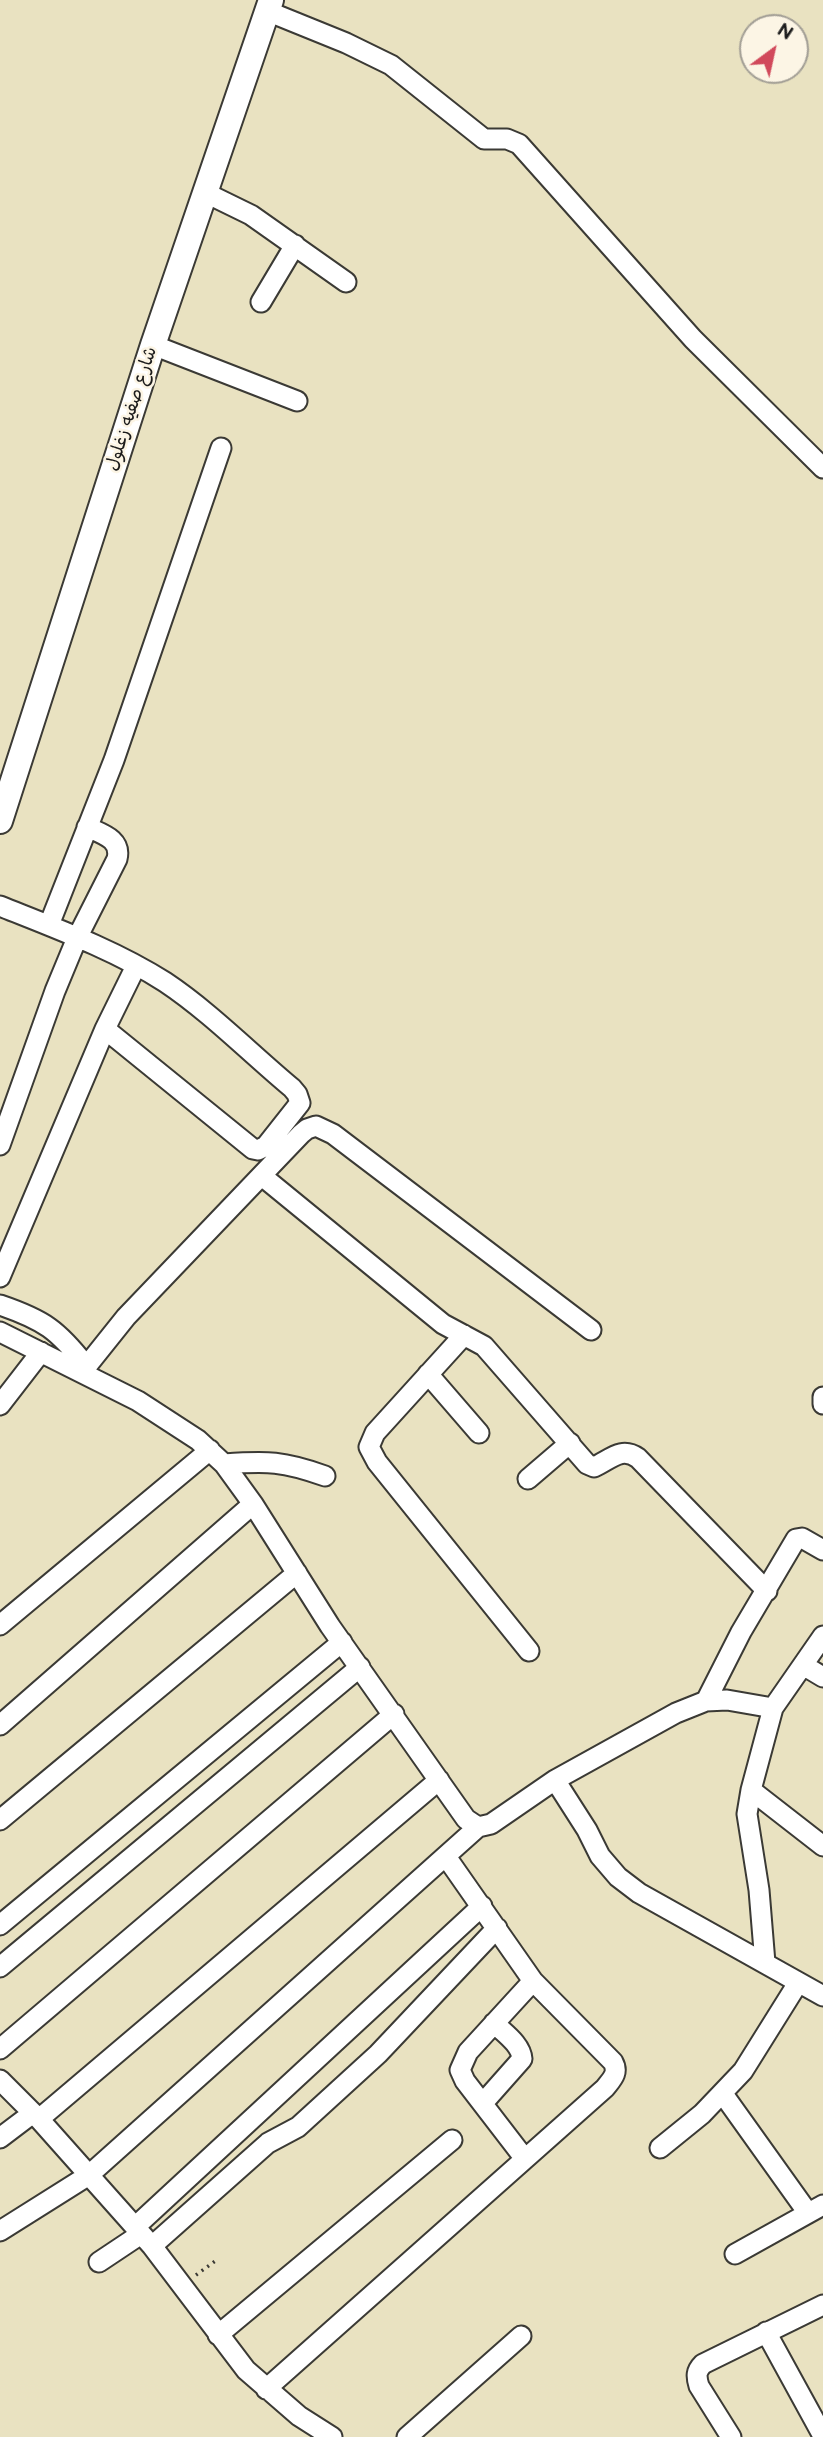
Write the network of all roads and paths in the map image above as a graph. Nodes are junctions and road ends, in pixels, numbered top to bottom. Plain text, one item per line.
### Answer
1 (269, 6) edge
2 (206, 193) junction
3 (295, 245) junction
4 (346, 282) dead end
5 (261, 302) dead end
6 (153, 345) junction
7 (297, 401) dead end
8 (221, 448) dead end
9 (823, 468) edge
10 (0, 821) edge
11 (87, 827) junction
12 (0, 906) edge
13 (49, 925) junction
14 (77, 938) junction
15 (136, 966) junction
16 (105, 1028) junction
17 (0, 1144) edge
18 (262, 1176) junction
19 (0, 1277) edge
20 (0, 1305) edge
21 (591, 1330) dead end
22 (0, 1332) edge
23 (464, 1335) junction
24 (41, 1352) junction
25 (84, 1369) junction
26 (428, 1374) junction
27 (823, 1397) edge
28 (823, 1404) edge
29 (0, 1405) edge
30 (479, 1433) dead end
31 (570, 1443) junction
32 (210, 1450) junction
33 (224, 1464) junction
34 (325, 1476) dead end
35 (528, 1479) dead end
36 (253, 1504) junction
37 (823, 1550) edge
38 (297, 1573) junction
39 (767, 1591) junction
40 (0, 1625) edge
41 (823, 1636) edge
42 (342, 1642) junction
43 (529, 1651) dead end
44 (803, 1665) junction
45 (360, 1667) junction
46 (823, 1677) edge
47 (706, 1701) junction
48 (774, 1708) junction
49 (394, 1714) junction
50 (0, 1725) edge
51 (439, 1780) junction
52 (555, 1780) junction
53 (751, 1790) junction
54 (0, 1820) edge
55 (478, 1827) junction
56 (823, 1846) edge
57 (447, 1857) junction
58 (482, 1906) junction
59 (0, 1925) edge
60 (497, 1928) junction
61 (765, 1963) junction
62 (0, 1967) edge
63 (533, 1981) junction
64 (799, 1983) junction
65 (823, 1996) edge
66 (494, 2023) junction
67 (0, 2049) edge
68 (0, 2080) edge
69 (723, 2094) junction
70 (484, 2104) junction
71 (262, 2110) junction
72 (36, 2116) junction
73 (284, 2135) junction
74 (0, 2138) edge
75 (452, 2140) dead end
76 (660, 2148) dead end
77 (524, 2159) junction
78 (89, 2175) junction
79 (815, 2209) edge
80 (0, 2231) edge
81 (143, 2236) junction
82 (734, 2254) dead end
83 (218, 2259) dead end
84 (99, 2262) dead end
85 (183, 2285) junction
86 (823, 2305) edge
87 (766, 2332) junction
88 (218, 2334) junction
89 (521, 2336) dead end
90 (266, 2389) junction
91 (823, 2436) edge
92 (332, 2437) edge
93 (407, 2437) edge
94 (731, 2437) edge

1 - 2 street, شارع صفيه زغلول
1 - 9 street
2 - 3 street
2 - 6 street, شارع صفيه زغلول
3 - 4 street
3 - 5 street
6 - 7 street
6 - 10 street, شارع صفيه زغلول
8 - 11 street
11 - 13 street
11 - 14 street
12 - 13 street
13 - 14 street
14 - 15 street
14 - 17 street
15 - 16 street
15 - 16 street
16 - 19 street
18 - 21 street
18 - 23 street
18 - 25 street
20 - 25 street
22 - 24 street
23 - 26 street
23 - 31 street
24 - 25 street
24 - 29 street
25 - 32 street
26 - 30 street
26 - 43 street
27 - 28 street
31 - 35 street
31 - 39 street
32 - 33 street
32 - 40 street
33 - 34 street
33 - 36 street
36 - 38 street
36 - 50 street
37 - 39 street
38 - 42 street
38 - 54 street
39 - 47 street
41 - 44 street
42 - 45 street
42 - 59 street
44 - 46 street
44 - 48 street
45 - 49 street
45 - 62 street
47 - 48 street
47 - 52 street
48 - 53 street
49 - 51 street
49 - 67 street
51 - 55 street
51 - 72 street
52 - 55 street
52 - 61 street
53 - 56 street
53 - 61 street
55 - 57 street
57 - 58 street
57 - 78 street
58 - 60 street
58 - 71 street
60 - 63 street
60 - 73 street
61 - 64 street
63 - 66 street
63 - 77 street
64 - 65 street
64 - 69 street
66 - 70 street
66 - 70 street
68 - 72 street
69 - 76 street
69 - 79 street
70 - 77 street
71 - 73 street
71 - 81 street
72 - 74 street
72 - 78 street
73 - 81 street
75 - 88 street
77 - 90 street
78 - 80 street
78 - 81 street
79 - 82 street
81 - 84 street
81 - 85 street
83 - 85 path
85 - 88 street
86 - 87 street
87 - 91 street
87 - 94 street
88 - 90 street
89 - 93 street
90 - 92 street

